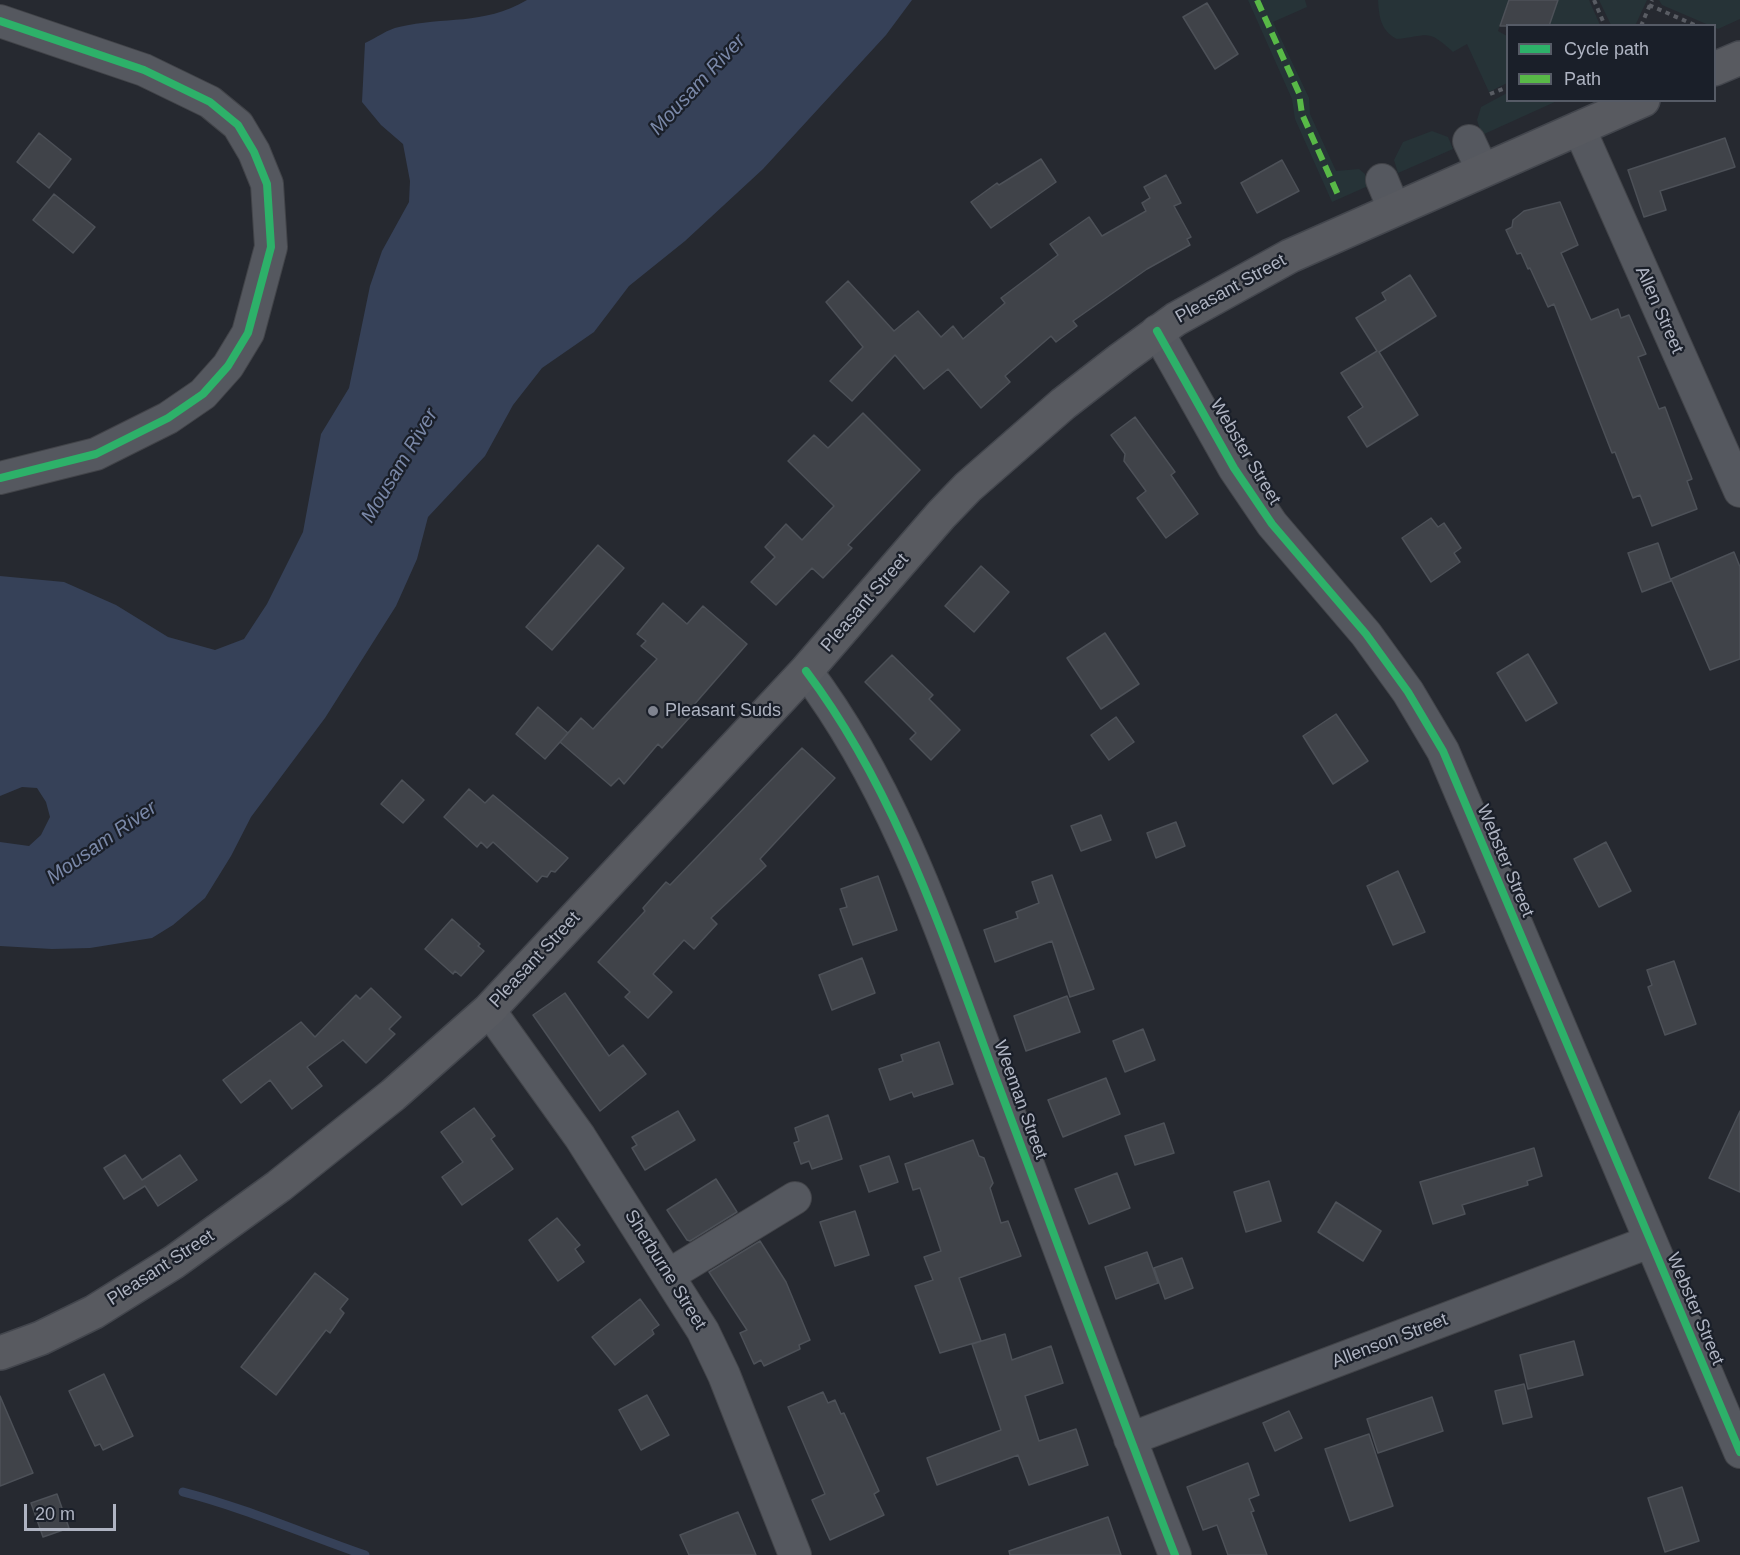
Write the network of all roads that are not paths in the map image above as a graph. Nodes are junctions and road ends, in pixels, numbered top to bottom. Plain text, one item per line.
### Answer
1 (0, 21) edge
2 (1740, 58) edge
3 (1716, 68) edge
4 (1638, 102) edge
5 (1579, 128) junction
6 (1157, 331) junction
7 (0, 478) edge
8 (1740, 491) edge
9 (806, 671) junction
10 (489, 1010) junction
11 (795, 1198) dead end
12 (1649, 1242) junction
13 (669, 1275) junction
14 (0, 1353) edge
15 (1130, 1439) junction
16 (1740, 1452) edge
17 (795, 1555) edge
18 (1175, 1555) edge

1 - 7 street
2 - 3 main road
4 - 5 main road, Pleasant Street
5 - 6 main road, Pleasant Street
5 - 8 street, Allen Street
6 - 9 main road, Pleasant Street
6 - 12 street, Webster Street
9 - 10 main road, Pleasant Street
9 - 15 street, Weeman Street
10 - 13 street, Sherburne Street
10 - 14 main road, Pleasant Street
11 - 13 street
12 - 15 street, Allenson Street
12 - 16 street, Webster Street
13 - 17 street, Sherburne Street
15 - 18 street, Weeman Street

